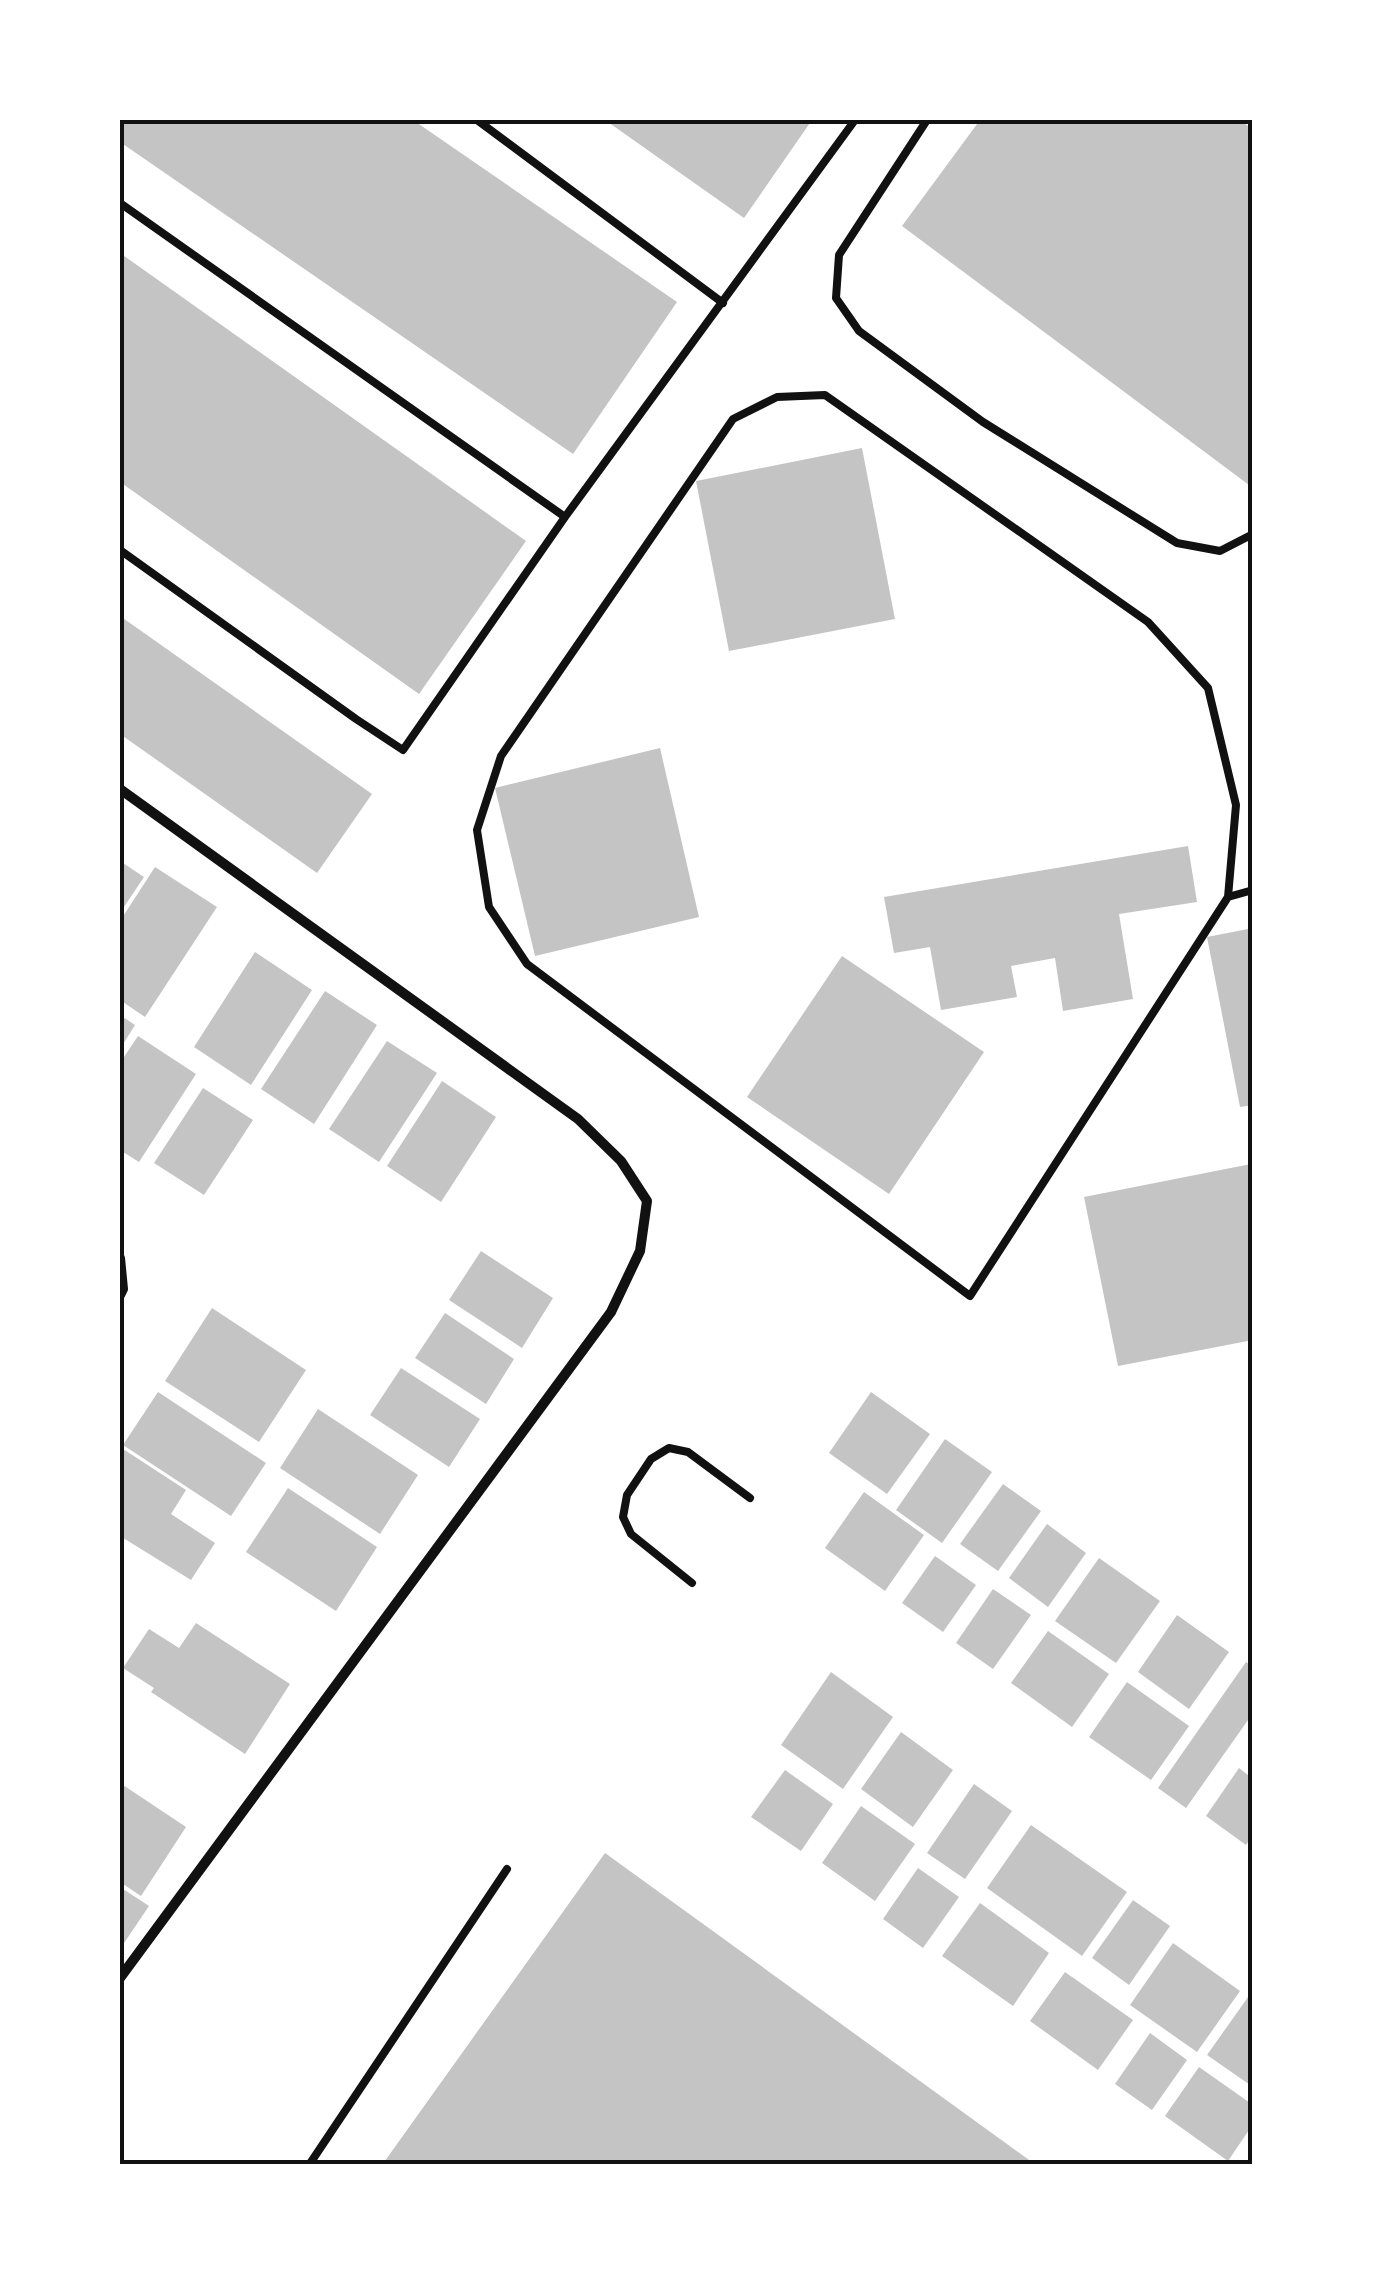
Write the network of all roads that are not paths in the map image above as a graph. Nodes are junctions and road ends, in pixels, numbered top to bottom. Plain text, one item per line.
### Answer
1 (477, 120) edge
2 (856, 120) edge
3 (927, 120) edge
4 (120, 203) edge
5 (722, 303) junction
6 (564, 517) junction
7 (1253, 534) edge
8 (120, 550) edge
9 (120, 790) edge
10 (1253, 890) edge
11 (1228, 896) junction
12 (120, 1258) edge
13 (120, 1295) edge
14 (750, 1498) dead end
15 (692, 1582) dead end
16 (507, 1869) dead end
17 (120, 1978) edge
18 (309, 2165) edge

1 - 5 lane
2 - 5 lane
3 - 7 lane
4 - 6 lane
5 - 6 lane
6 - 8 lane
9 - 17 street
10 - 11 lane
11 - 11 lane
12 - 13 street
14 - 15 lane
16 - 18 lane

